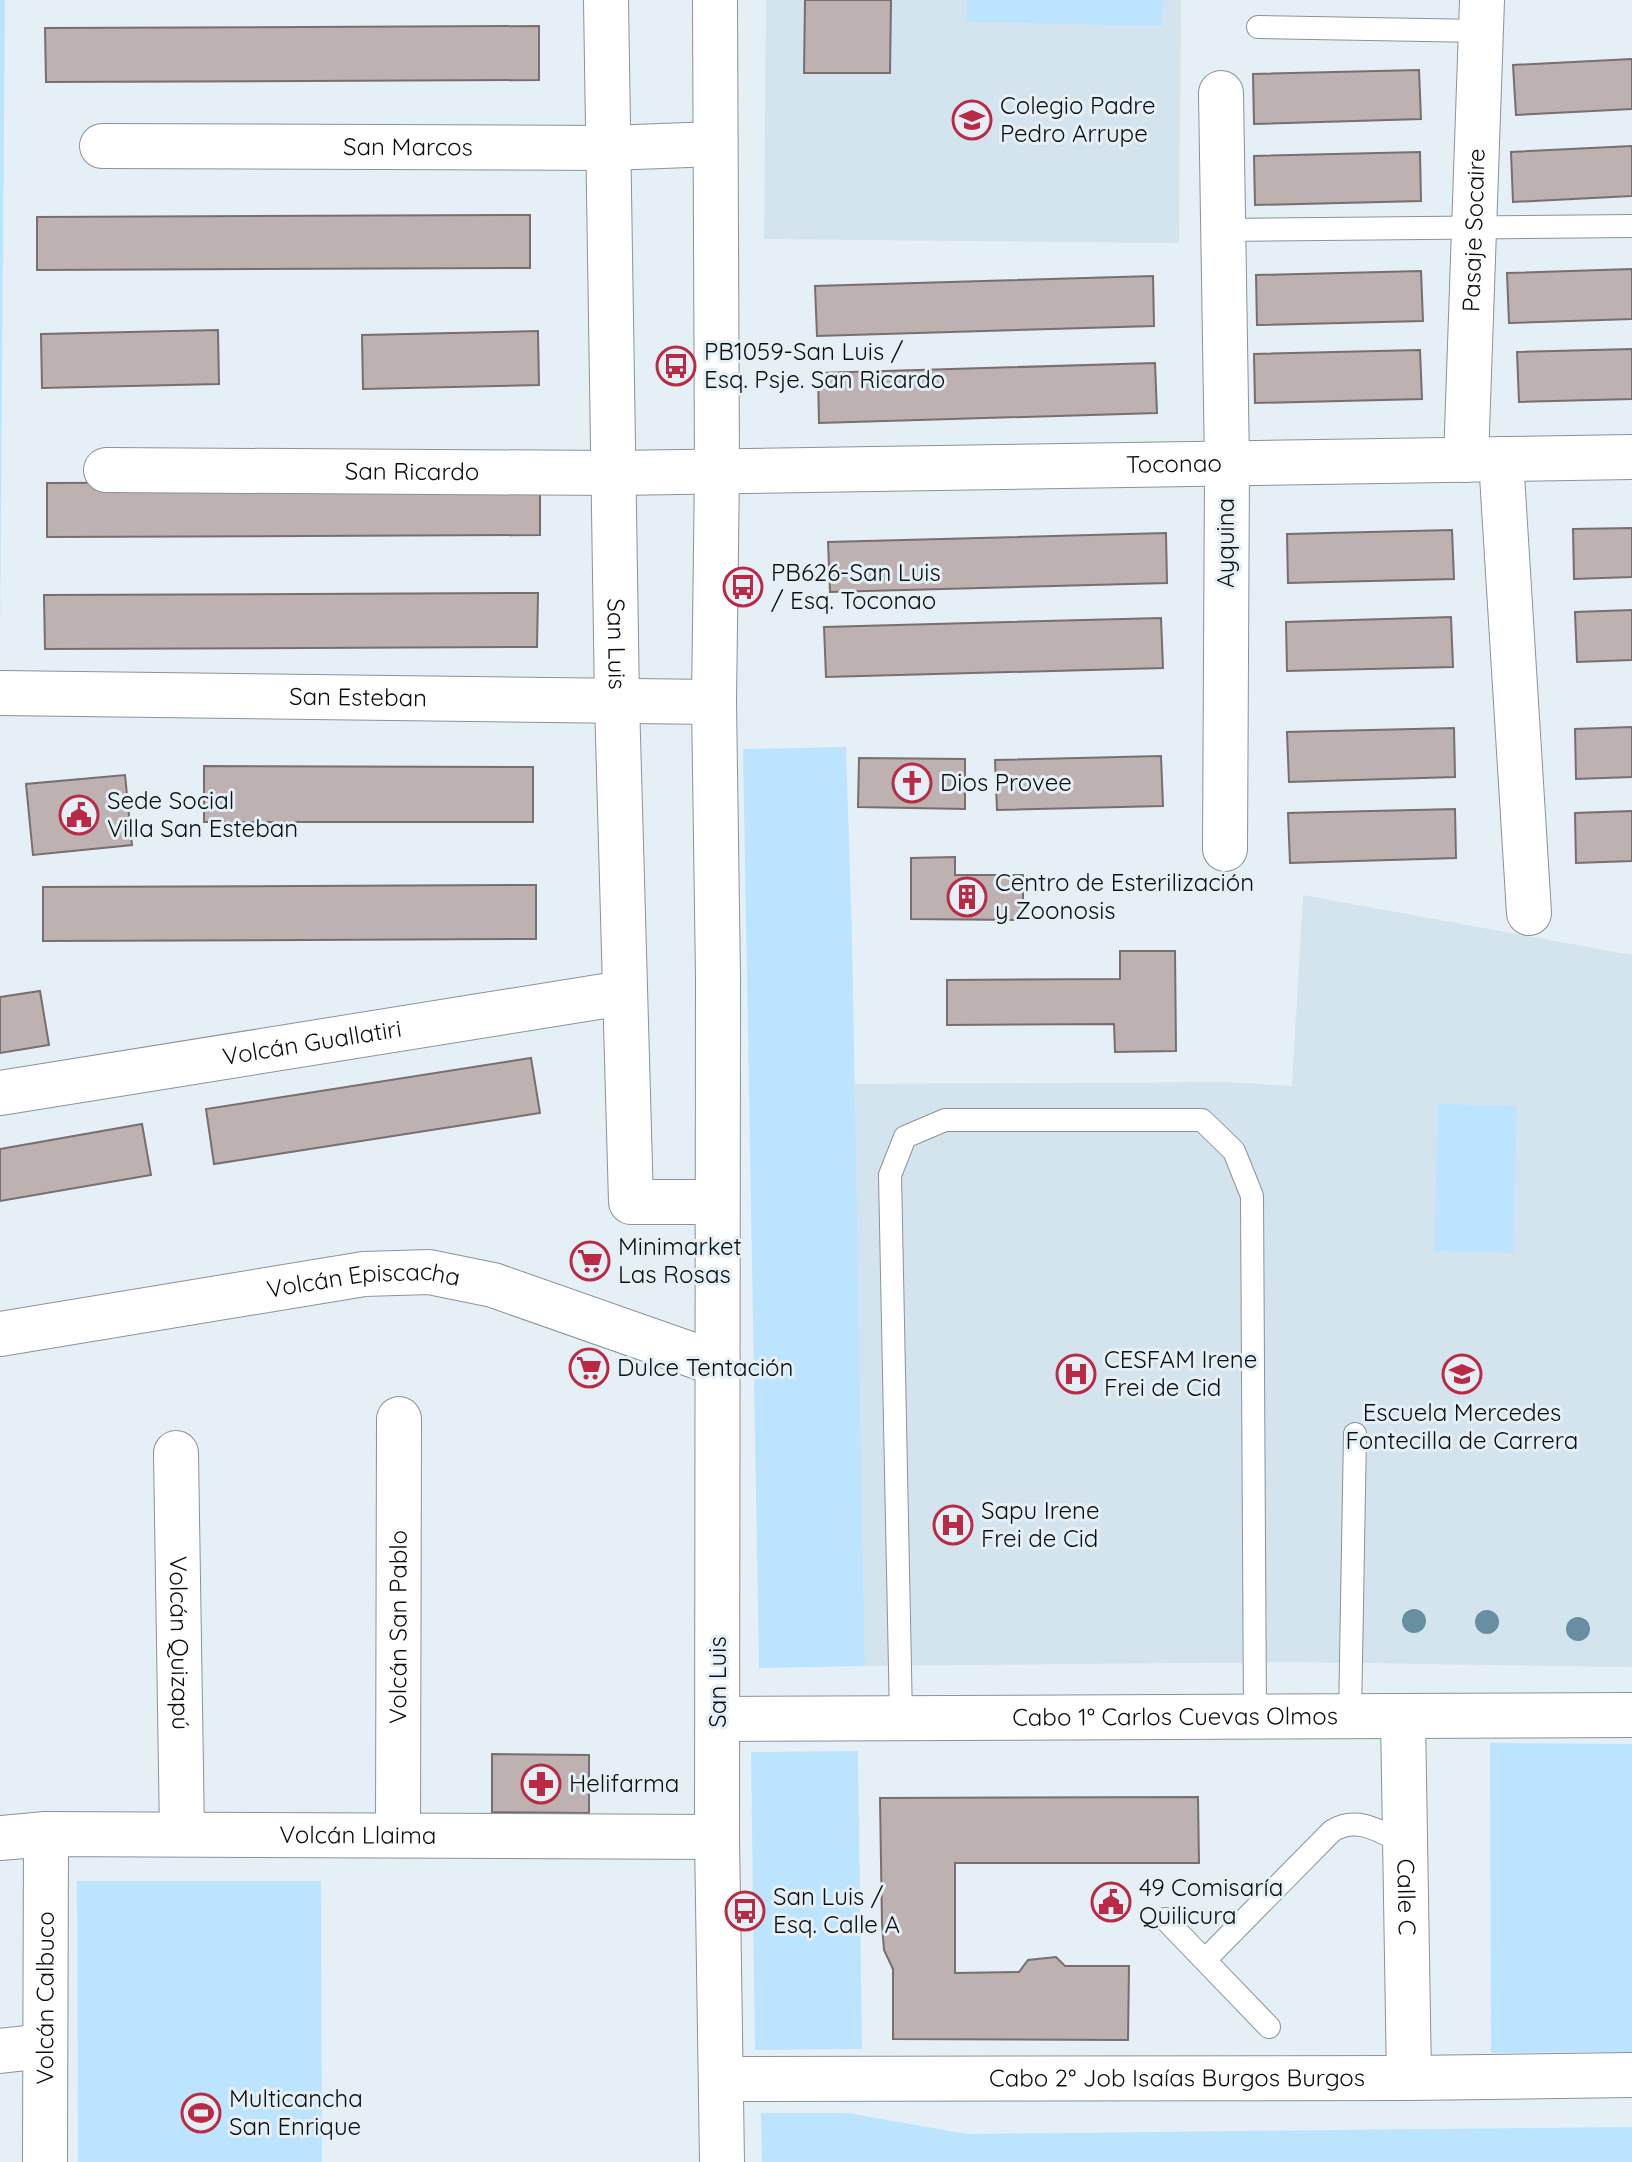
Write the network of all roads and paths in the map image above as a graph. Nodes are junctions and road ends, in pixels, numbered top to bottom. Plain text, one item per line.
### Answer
1 (606, 0) edge
2 (715, 0) edge
3 (1481, 16) edge
4 (1258, 27) dead end
5 (1221, 93) dead end
6 (715, 144) junction
7 (102, 146) dead end
8 (608, 148) junction
9 (1632, 226) edge
10 (1474, 228) junction
11 (1221, 230) junction
12 (1632, 457) edge
13 (1483, 460) junction
14 (1227, 465) junction
15 (106, 470) dead end
16 (717, 471) junction
17 (614, 473) junction
18 (0, 693) edge
19 (617, 701) junction
20 (714, 702) junction
21 (1225, 849) dead end
22 (1529, 913) dead end
23 (623, 993) junction
24 (0, 1093) edge
25 (716, 1202) junction
26 (0, 1334) edge
27 (718, 1364) junction
28 (399, 1419) dead end
29 (1355, 1434) dead end
30 (176, 1453) dead end
31 (1632, 1715) edge
32 (1255, 1717) junction
33 (1350, 1717) junction
34 (1403, 1717) junction
35 (901, 1718) junction
36 (719, 1719) junction
37 (46, 1834) junction
38 (182, 1834) junction
39 (398, 1835) junction
40 (717, 1837) junction
41 (0, 1838) edge
42 (1405, 1844) junction
43 (1165, 1919) dead end
44 (1205, 1960) junction
45 (1269, 2027) dead end
46 (45, 2046) junction
47 (0, 2051) edge
48 (1632, 2075) edge
49 (1409, 2078) junction
50 (721, 2079) junction
51 (45, 2162) edge
52 (722, 2162) edge

1 - 8 street, San Luis
2 - 6 street, San Luis
3 - 4 lane
3 - 10 street, Pasaje Socaire
5 - 11 street, Ayquina
6 - 8 street, San Marcos
6 - 16 street, San Luis
7 - 8 street, San Marcos
8 - 17 street, San Luis
9 - 10 lane
10 - 11 lane
10 - 13 street, Pasaje Socaire
11 - 14 street, Ayquina
12 - 13 street, Toconao
13 - 14 street, Toconao
13 - 22 street, Pasaje Socaire
14 - 16 street, Toconao
14 - 21 street, Ayquina
15 - 17 street, San Ricardo
16 - 17 street, San Ricardo
16 - 20 street, San Luis
17 - 19 street, San Luis
18 - 19 street, San Esteban
19 - 20 street, San Esteban
19 - 23 street, San Luis
20 - 25 street, San Luis
23 - 24 street, Volcán Guallatiri
23 - 25 street, San Luis
25 - 27 street, San Luis
26 - 27 street, Volcán Episcacha
27 - 36 street, San Luis
28 - 39 street, Volcán San Pablo
29 - 33 lane
30 - 38 street, Volcán Quizapú
31 - 34 street, Cabo 1° Carlos Cuevas Olmos
32 - 33 street, Cabo 1° Carlos Cuevas Olmos
32 - 35 street, Cabo 1° Carlos Cuevas Olmos
32 - 35 lane
33 - 34 street, Cabo 1° Carlos Cuevas Olmos
34 - 42 street, Calle C
35 - 36 street, Cabo 1° Carlos Cuevas Olmos
36 - 40 street, San Luis
37 - 38 street, Volcán Llaima
37 - 41 street, Volcán Llaima
37 - 46 street, Volcán Calbuco
38 - 39 street, Volcán Llaima
39 - 40 street, Volcán Llaima
40 - 50 street, San Luis
42 - 44 lane
42 - 49 street, Calle C
43 - 44 lane
44 - 45 lane
46 - 47 street
46 - 51 street, Volcán Calbuco
48 - 49 street, Cabo 2° Job Isaías Burgos Burgos
49 - 50 street, Cabo 2° Job Isaías Burgos Burgos
50 - 52 street, San Luis

